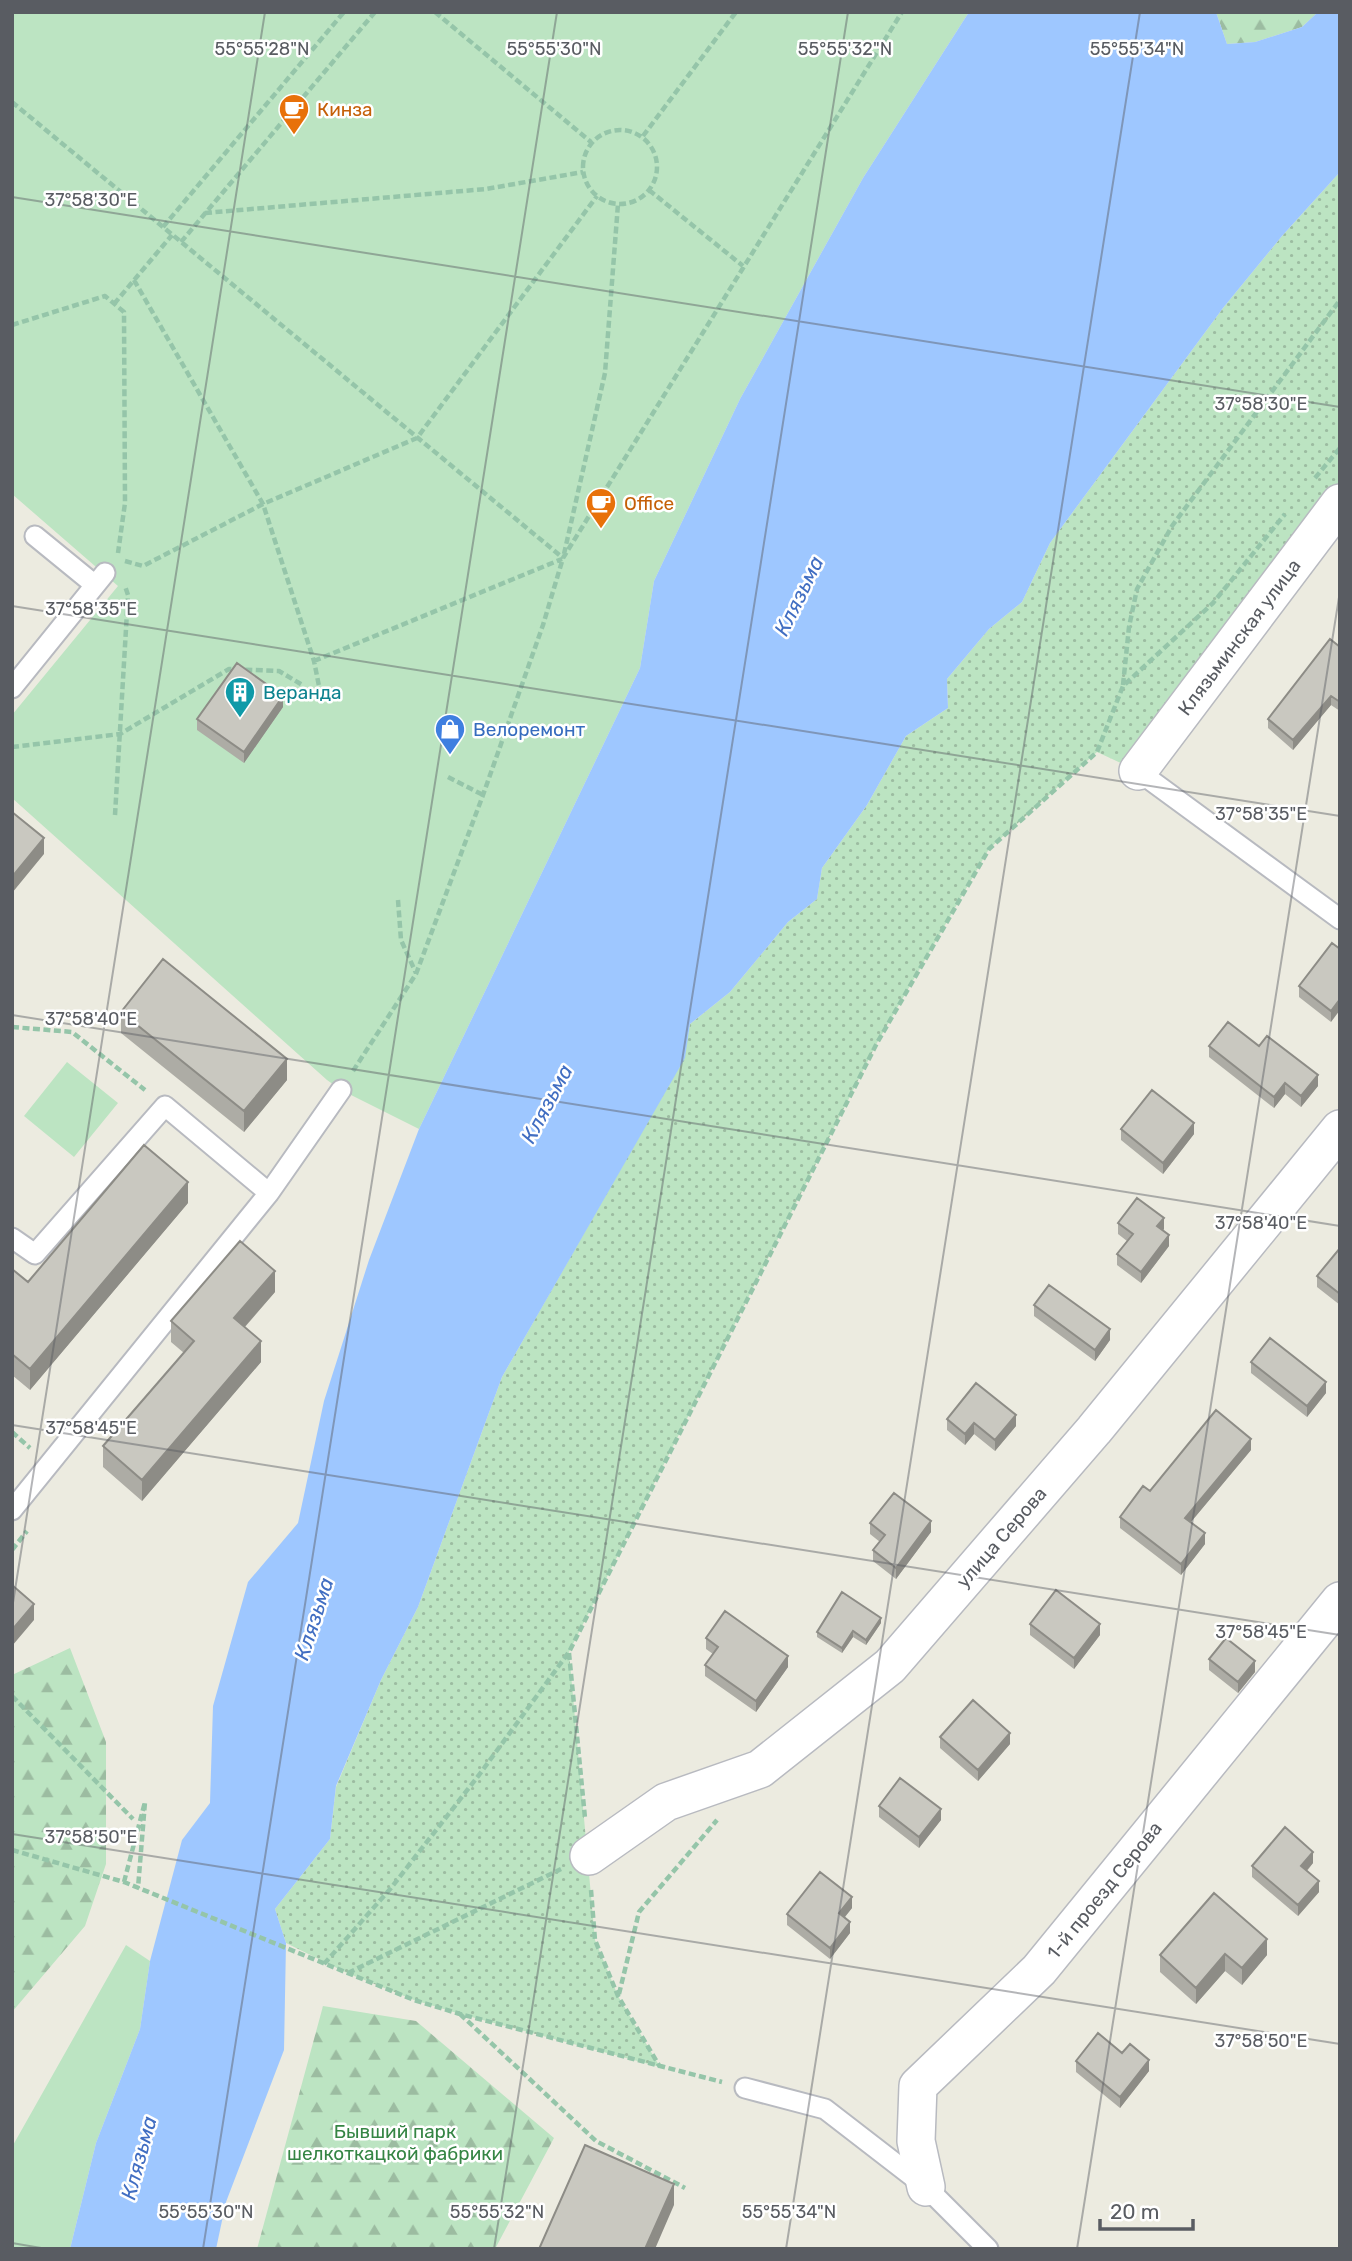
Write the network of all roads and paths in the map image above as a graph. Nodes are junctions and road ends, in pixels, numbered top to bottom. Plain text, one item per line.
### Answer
1 (344, 12) edge
2 (375, 12) edge
3 (435, 12) edge
4 (736, 12) edge
5 (902, 12) edge
6 (12, 102) edge
7 (643, 136) junction
8 (591, 142) junction
9 (583, 172) junction
10 (649, 190) junction
11 (597, 197) junction
12 (618, 204) junction
13 (205, 213) junction
14 (163, 227) junction
15 (172, 235) junction
16 (181, 242) junction
17 (743, 266) junction
18 (134, 280) junction
19 (1340, 300) edge
20 (114, 304) junction
21 (12, 325) edge
22 (417, 438) junction
23 (1340, 448) edge
24 (1327, 491) edge
25 (263, 504) junction
26 (1289, 510) dead end
27 (34, 536) dead end
28 (563, 558) junction
29 (110, 572) junction
30 (125, 583) dead end
31 (314, 661) junction
32 (304, 686) dead end
33 (1123, 686) junction
34 (12, 688) edge
35 (321, 696) dead end
36 (120, 734) junction
37 (12, 747) edge
38 (1138, 771) joint
39 (448, 777) dead end
40 (483, 794) junction
41 (115, 815) dead end
42 (398, 900) dead end
43 (1340, 919) edge
44 (416, 974) junction
45 (12, 1027) edge
46 (341, 1090) joint
47 (165, 1106) junction
48 (1340, 1129) edge
49 (269, 1193) junction
50 (12, 1238) edge
51 (12, 1510) edge
52 (1340, 1601) edge
53 (12, 1696) edge
54 (726, 1810) dead end
55 (133, 1819) dead end
56 (12, 1850) edge
57 (589, 1856) joint
58 (124, 1882) junction
59 (138, 1888) junction
60 (324, 1964) junction
61 (347, 1973) junction
62 (618, 1996) dead end
63 (460, 2014) junction
64 (745, 2088) joint
65 (926, 2187) junction
66 (685, 2188) dead end
67 (988, 2249) edge

1 - 14 path
2 - 13 path
3 - 8 path
4 - 7 path
5 - 17 path
6 - 14 path
7 - 8 path
7 - 10 path
8 - 9 path
9 - 11 path
9 - 13 path
10 - 12 path
10 - 17 path
11 - 12 path
11 - 22 path
12 - 28 path
13 - 16 path
14 - 15 path
15 - 16 path
15 - 18 path
16 - 22 path
17 - 28 path
18 - 20 path
18 - 25 path
19 - 33 path
20 - 21 path
20 - 29 path
22 - 25 path
22 - 28 path
23 - 24 path
24 - 38 street, Клязьминская улица
25 - 29 path
25 - 31 path
26 - 33 path
27 - 29 lane
28 - 31 path
28 - 40 path
29 - 34 lane
30 - 36 path
31 - 35 path
32 - 36 path
33 - 60 path
36 - 37 path
36 - 41 path
38 - 43 lane
39 - 40 path
40 - 44 path
42 - 44 path
44 - 46 path
45 - 47 path
46 - 49 lane
47 - 49 lane
47 - 50 lane
48 - 57 street, улица Серова
49 - 51 lane
52 - 65 street, 1-й проезд Серова
53 - 55 path
54 - 62 path
56 - 58 path
57 - 61 path
58 - 59 path
58 - 59 path
59 - 60 path
60 - 61 path
61 - 63 path
63 - 64 path
63 - 66 path
64 - 65 lane
65 - 67 lane

